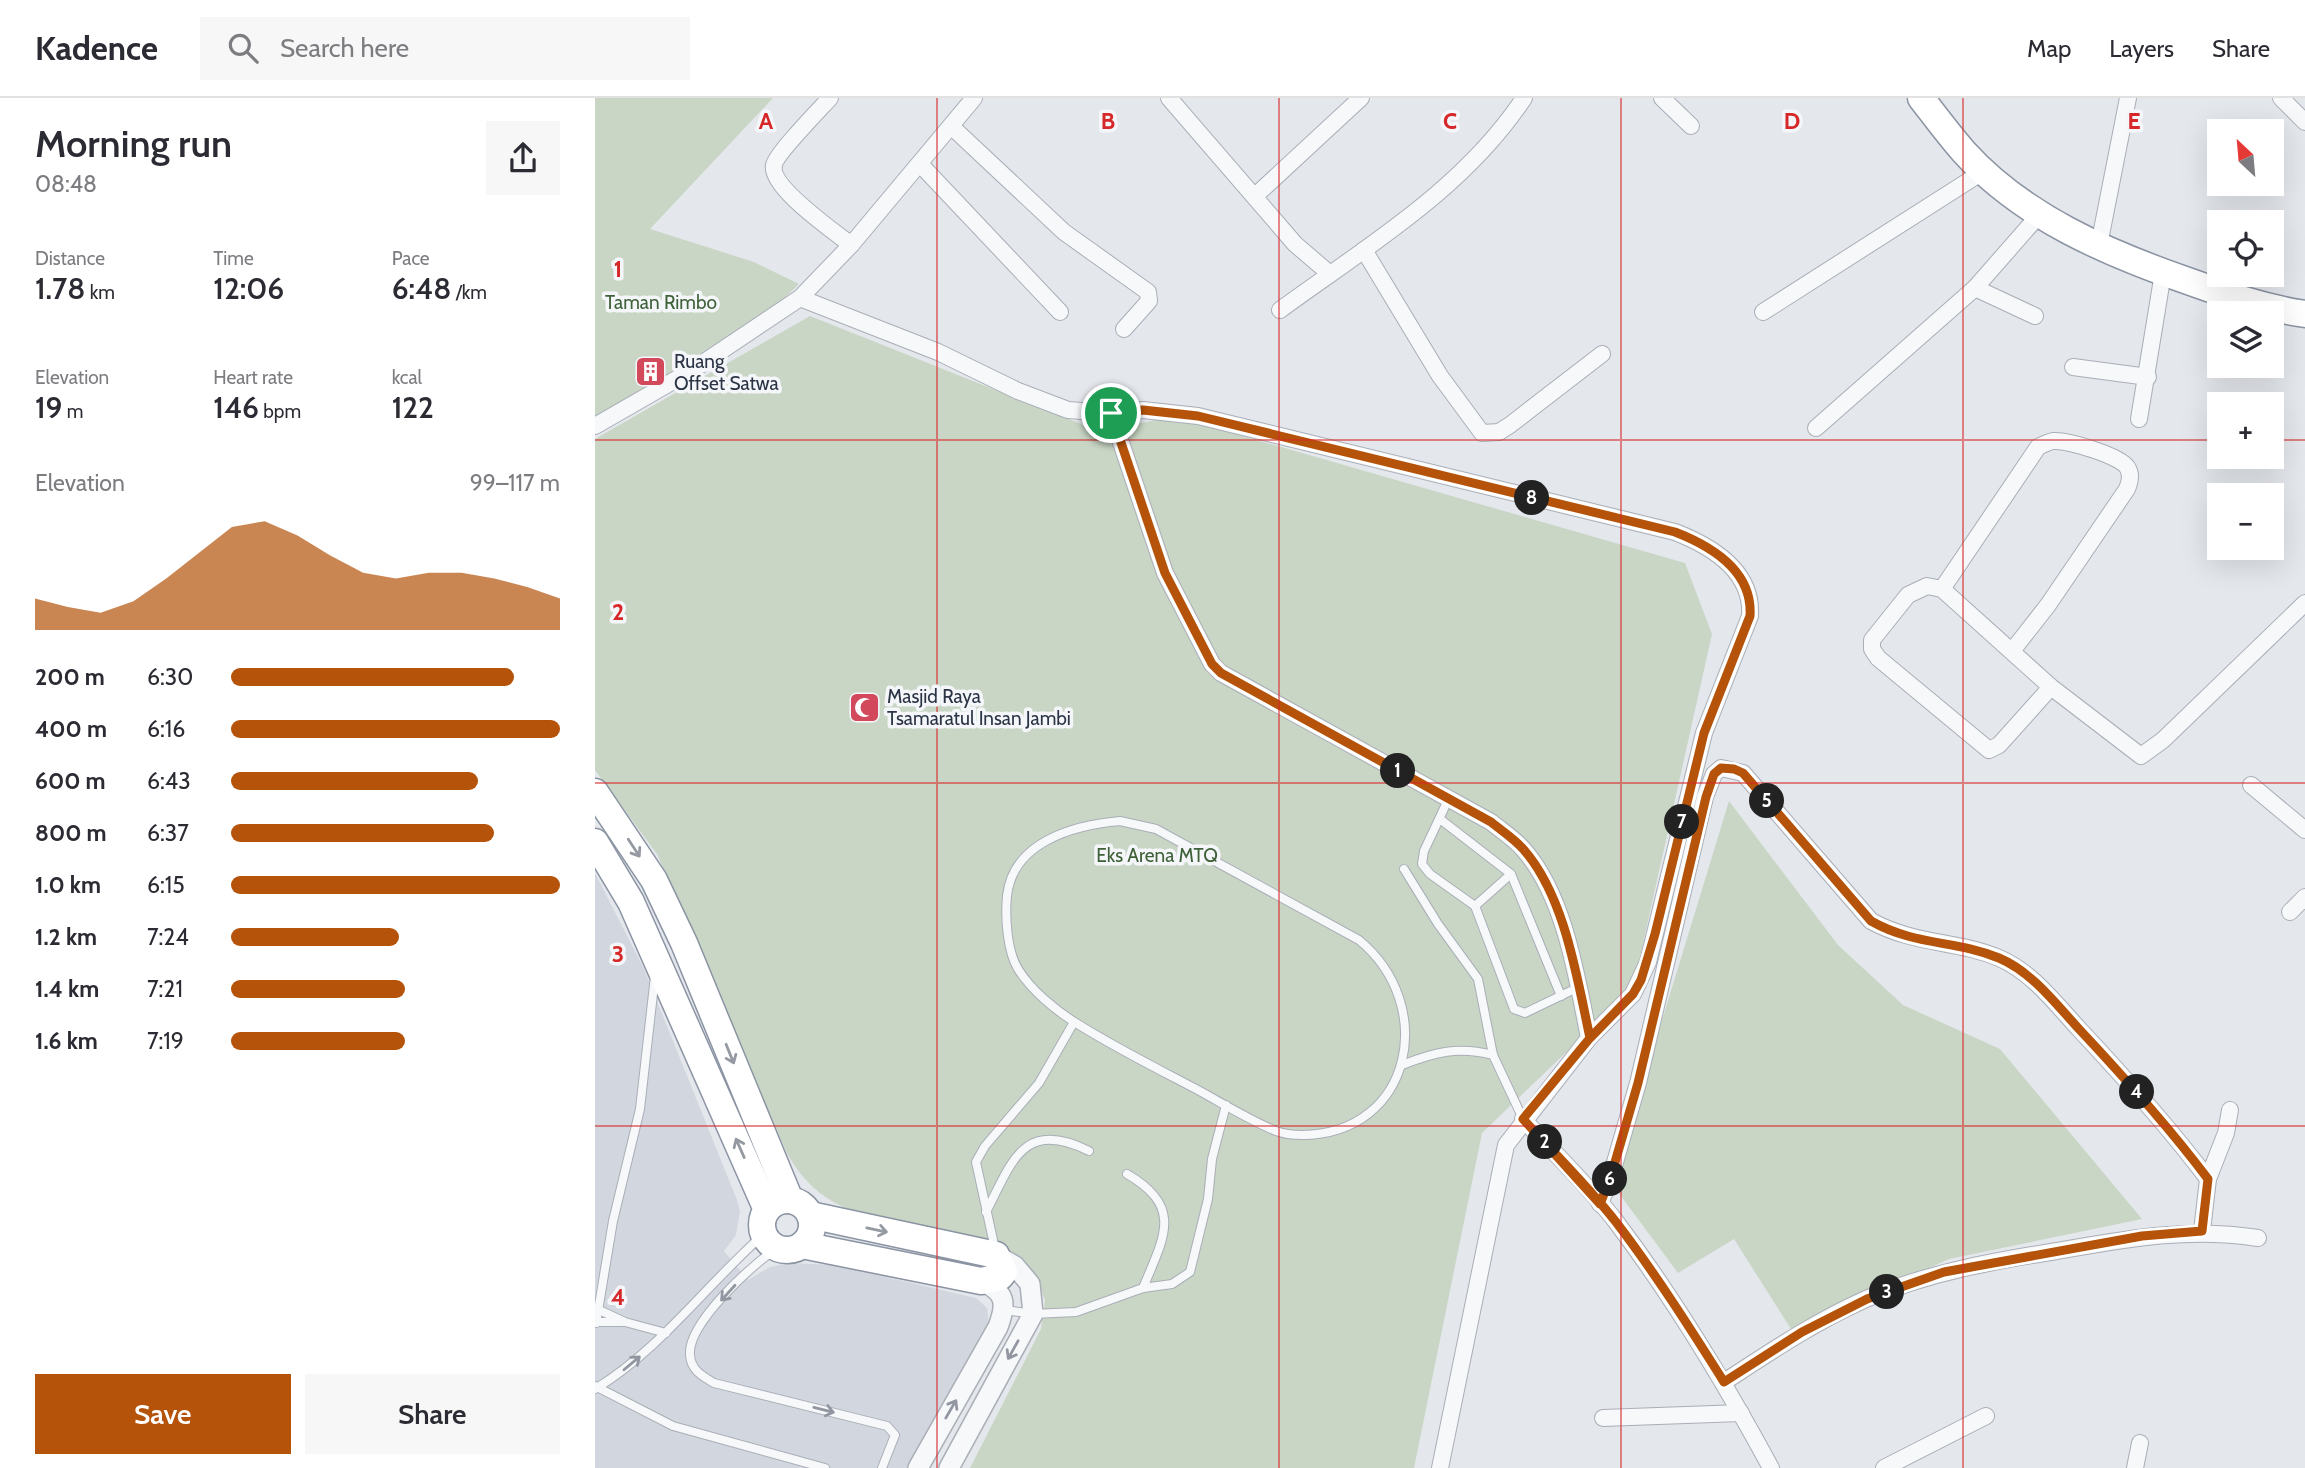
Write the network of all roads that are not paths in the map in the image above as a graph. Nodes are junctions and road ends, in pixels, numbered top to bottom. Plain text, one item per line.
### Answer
1 (830, 98) edge
2 (974, 98) edge
3 (1169, 98) edge
4 (1360, 98) edge
5 (1524, 98) edge
6 (1662, 98) edge
7 (1921, 98) edge
8 (2128, 98) edge
9 (2281, 98) edge
10 (2305, 122) edge
11 (1691, 125) dead end
12 (952, 127) junction
13 (921, 164) junction
14 (1984, 171) junction
15 (1255, 196) junction
16 (2039, 215) junction
17 (851, 245) junction
18 (2099, 245) junction
19 (1364, 250) junction
20 (2162, 273) junction
21 (1330, 274) junction
22 (1975, 288) junction
23 (800, 298) junction
24 (1280, 310) dead end
25 (1060, 312) dead end
26 (1763, 312) dead end
27 (2305, 314) edge
28 (2035, 316) dead end
29 (1124, 329) dead end
30 (1602, 354) dead end
31 (2073, 367) dead end
32 (2148, 377) junction
33 (1111, 413) junction
34 (2139, 419) dead end
35 (595, 426) edge
36 (1816, 428) dead end
37 (1942, 589) junction
38 (2305, 603) edge
39 (2011, 651) junction
40 (2051, 687) junction
41 (2251, 785) dead end
42 (595, 792) edge
43 (1448, 800) junction
44 (1440, 819) junction
45 (2305, 830) edge
46 (595, 842) edge
47 (1404, 869) dead end
48 (1511, 874) junction
49 (2305, 897) edge
50 (1475, 906) junction
51 (2290, 912) dead end
52 (656, 956) junction
53 (1579, 987) junction
54 (1561, 996) junction
55 (1074, 1022) junction
56 (1590, 1038) junction
57 (1493, 1055) junction
58 (1402, 1065) junction
59 (1226, 1105) junction
60 (2230, 1110) dead end
61 (1523, 1119) junction
62 (1089, 1151) dead end
63 (1127, 1174) dead end
64 (2208, 1179) junction
65 (1600, 1204) junction
66 (986, 1212) junction
67 (785, 1225) junction
68 (2202, 1231) junction
69 (2258, 1238) dead end
70 (996, 1255) junction
71 (981, 1281) junction
72 (1143, 1288) junction
73 (597, 1309) edge
74 (1005, 1310) junction
75 (1033, 1314) junction
76 (596, 1322) edge
77 (625, 1322) junction
78 (666, 1333) junction
79 (1724, 1382) junction
80 (596, 1388) edge
81 (1741, 1413) junction
82 (1986, 1416) dead end
83 (1603, 1418) dead end
84 (2140, 1443) dead end
85 (825, 1468) edge
86 (882, 1468) edge
87 (918, 1468) edge
88 (949, 1468) edge
89 (1440, 1468) edge
90 (1771, 1468) edge
91 (1884, 1468) edge
92 (2135, 1468) edge

1 - 17 street
2 - 12 street
3 - 15 street
4 - 15 street
5 - 19 street
6 - 11 street
7 - 14 highway
8 - 18 street
9 - 10 street
12 - 13 street
12 - 29 street
13 - 17 street
13 - 25 street
14 - 16 highway
14 - 26 street
15 - 21 street
16 - 18 highway
16 - 22 street
17 - 23 street
18 - 20 highway
19 - 21 street
19 - 30 street
20 - 27 highway
20 - 32 street
21 - 24 street
22 - 28 street
22 - 36 street
23 - 33 street
23 - 35 street
31 - 32 street
32 - 34 street
33 - 43 street
33 - 56 street
37 - 39 street
37 - 39 street
37 - 40 street
38 - 40 street
39 - 40 street
41 - 45 street
42 -> 67 highway
43 - 44 lane
43 - 53 street
44 - 48 lane
44 - 50 lane
46 - 52 highway
47 - 57 lane
48 - 50 lane
48 - 54 lane
49 - 51 street
50 - 54 lane
67 -> 52 highway
52 - 73 lane
53 - 54 lane
53 - 56 street
55 - 58 lane
55 - 59 lane
55 - 66 lane
56 - 61 street
57 - 58 lane
57 - 61 lane
58 - 59 lane
59 - 72 lane
60 - 64 street
61 - 65 street
61 - 89 street
62 - 66 lane
63 - 72 lane
64 - 65 street
64 - 68 street
65 - 79 street
66 - 70 lane
67 -> 70 highway
67 - 71 highway
67 - 78 lane
67 -> 86 lane
68 - 69 street
68 - 79 street
70 - 71 highway
70 - 75 street
71 - 74 street
72 - 75 lane
73 - 76 lane
73 - 77 lane
74 - 75 lane
87 -> 74 street
75 -> 88 street
76 - 77 lane
77 - 78 lane
80 -> 78 lane
79 - 81 street
80 - 85 lane
81 - 83 street
81 - 90 street
82 - 91 street
84 - 92 street

